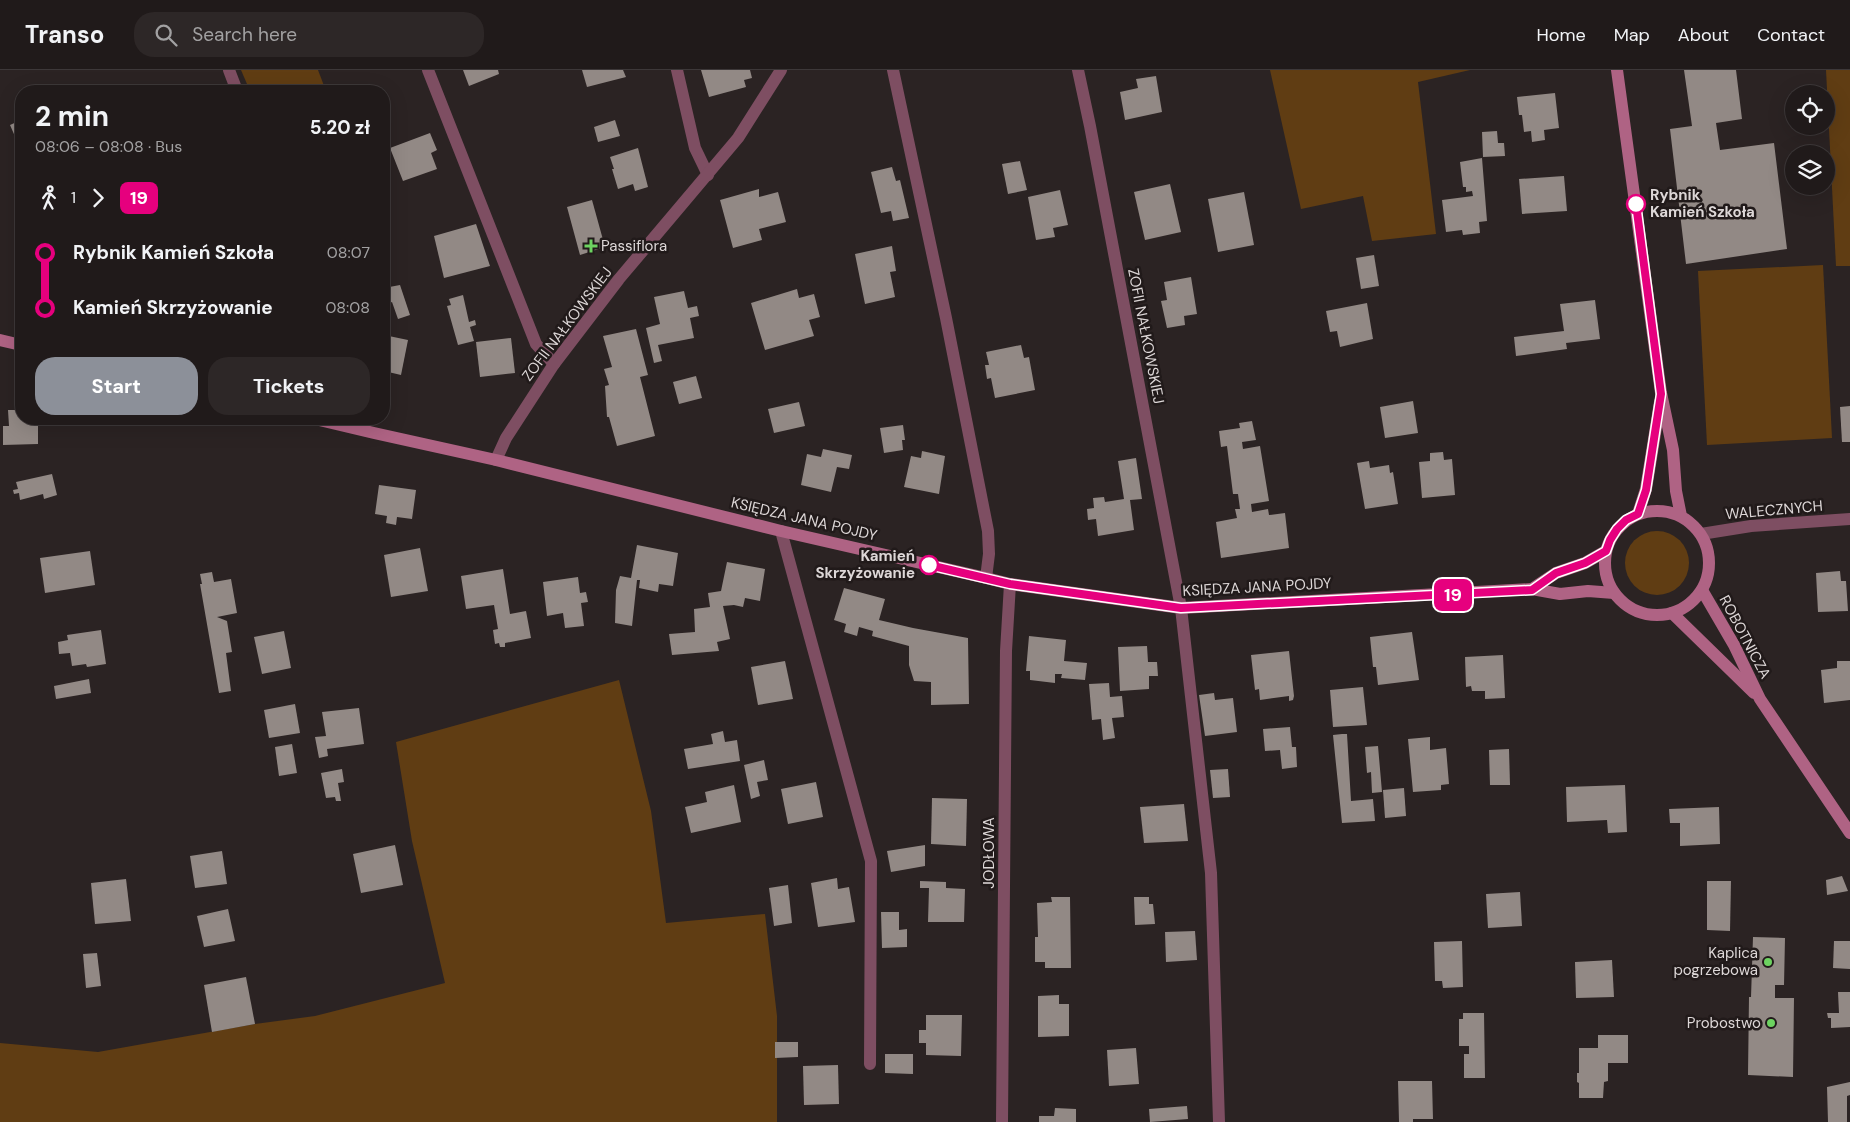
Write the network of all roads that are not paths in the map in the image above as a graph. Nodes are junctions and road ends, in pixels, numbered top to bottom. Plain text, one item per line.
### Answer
1 (229, 70) edge
2 (428, 70) edge
3 (677, 70) edge
4 (781, 70) edge
5 (893, 70) edge
6 (1078, 70) edge
7 (1617, 70) edge
8 (235, 85) edge
9 (708, 175) junction
10 (0, 340) edge
11 (15, 344) edge
12 (554, 364) junction
13 (1661, 394) junction
14 (356, 425) edge
15 (496, 460) junction
16 (1638, 514) junction
17 (1681, 516) junction
18 (1850, 519) edge
19 (781, 531) junction
20 (1701, 534) junction
21 (1606, 551) junction
22 (986, 578) junction
23 (1010, 584) junction
24 (1532, 590) junction
25 (1702, 590) junction
26 (1614, 592) junction
27 (1181, 608) junction
28 (1672, 613) junction
29 (1760, 699) junction
30 (1850, 833) edge
31 (870, 1064) dead end
32 (1002, 1122) edge
33 (1219, 1122) edge

1 - 8 street
2 - 12 street
3 - 9 street
4 - 9 street, ZOFII NAŁKOWSKIEJ
5 - 22 street
6 - 27 street, ZOFII NAŁKOWSKIEJ
7 - 13 street
9 - 12 street, ZOFII NAŁKOWSKIEJ
10 - 11 street
12 - 15 street, ZOFII NAŁKOWSKIEJ
13 - 16 street
13 - 17 street
14 - 15 street, KSIĘDZA JANA POJDY
15 - 19 street, KSIĘDZA JANA POJDY
16 - 17 street
16 - 21 street
17 - 20 street
18 - 20 street, WALECZNYCH
19 - 22 street, KSIĘDZA JANA POJDY
19 - 31 street
20 - 25 street
21 - 24 street
21 - 26 street
22 - 23 street, KSIĘDZA JANA POJDY
23 - 27 street, KSIĘDZA JANA POJDY
23 - 32 street, JODŁOWA
24 - 26 street, KSIĘDZA JANA POJDY
24 - 27 street, KSIĘDZA JANA POJDY
25 - 28 street
25 - 29 street, ROBOTNICZA
26 - 28 street
27 - 33 street, ZOFII NAŁKOWSKIEJ
28 - 29 street, ROBOTNICZA
29 - 30 street, ROBOTNICZA

